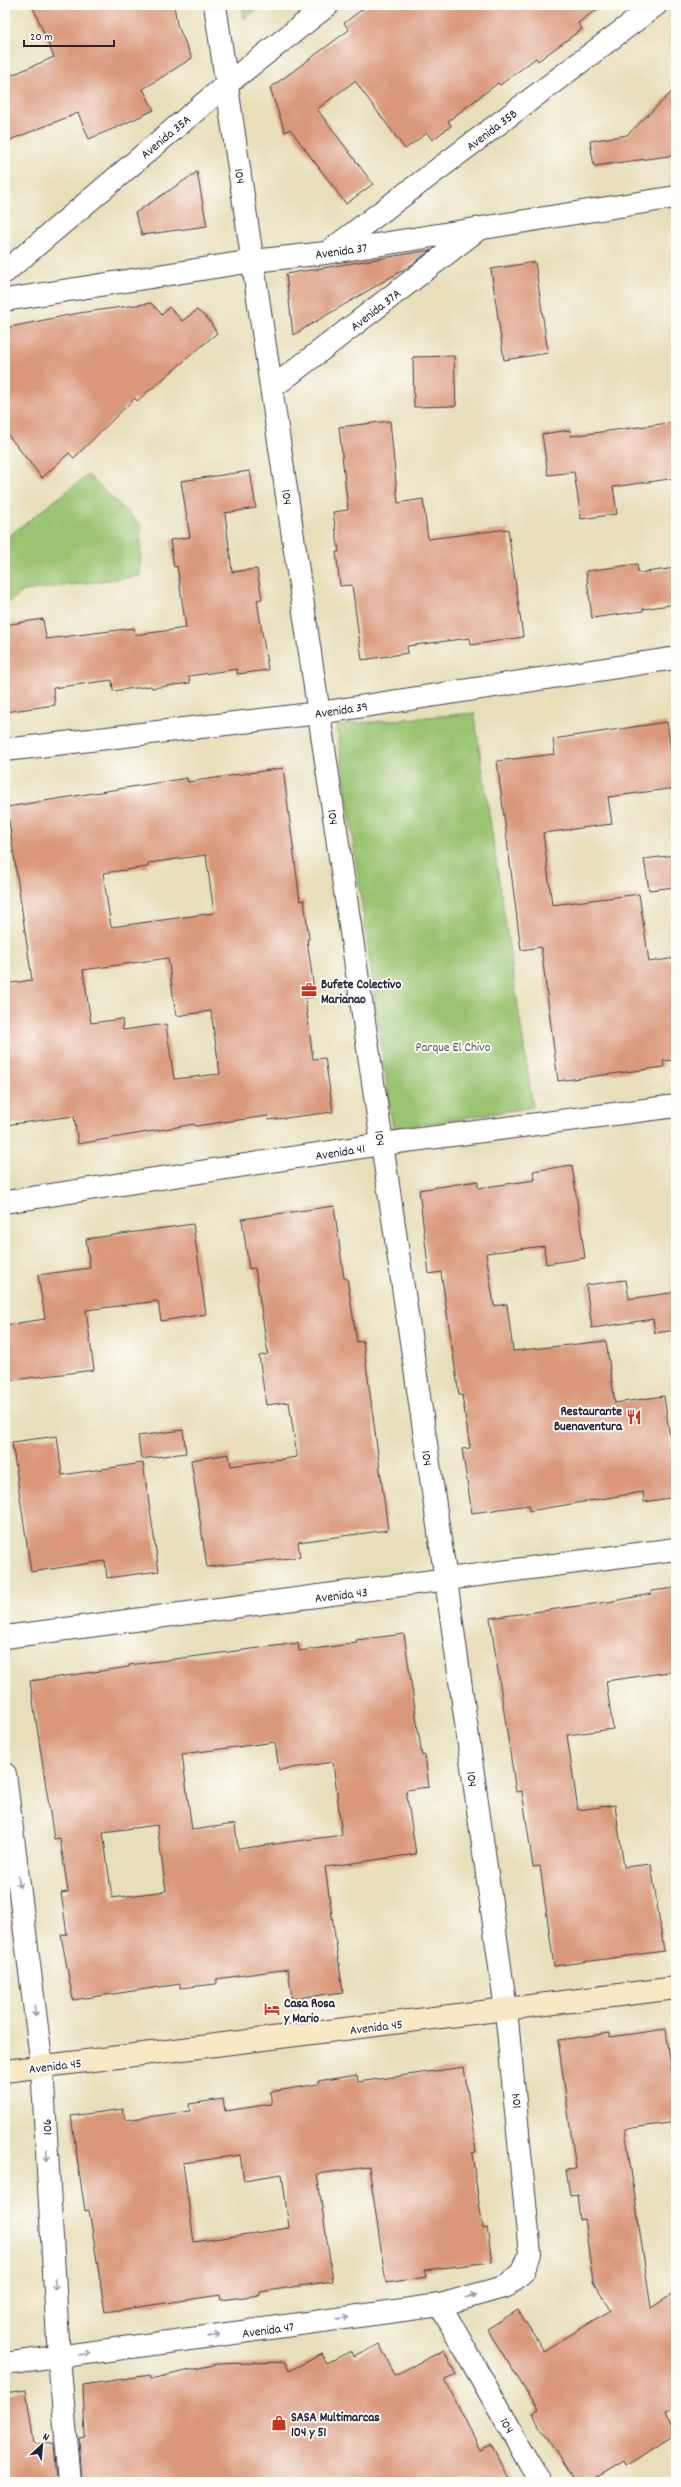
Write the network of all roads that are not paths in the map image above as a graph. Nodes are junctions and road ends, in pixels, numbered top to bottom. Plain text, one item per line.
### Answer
1 (215, 5) edge
2 (328, 5) edge
3 (656, 5) edge
4 (227, 84) junction
5 (676, 197) edge
6 (477, 230) junction
7 (326, 253) junction
8 (253, 261) junction
9 (5, 272) edge
10 (5, 300) edge
11 (272, 388) junction
12 (676, 658) edge
13 (319, 713) junction
14 (5, 750) edge
15 (676, 1106) edge
16 (382, 1144) junction
17 (5, 1202) edge
18 (676, 1549) edge
19 (446, 1580) junction
20 (5, 1637) edge
21 (5, 1774) edge
22 (676, 1988) edge
23 (506, 2010) junction
24 (42, 2067) junction
25 (5, 2071) edge
26 (524, 2272) joint
27 (440, 2305) junction
28 (59, 2358) junction
29 (5, 2364) edge
30 (70, 2482) edge
31 (540, 2482) edge

1 - 4 street, 104
2 - 4 street, Avenida 35A
3 - 7 street, Avenida 35B
4 - 8 street, 104
4 - 9 street, Avenida 35A
5 - 6 street, Avenida 37
6 - 7 street, Avenida 37
6 - 11 street, Avenida 37A
7 - 8 street, Avenida 37
8 - 10 street, Avenida 37
8 - 11 street, 104
11 - 13 street, 104
12 - 13 street, Avenida 39
13 - 14 street, Avenida 39
13 - 16 street, 104
15 - 16 street, Avenida 41
16 - 17 street, Avenida 41
16 - 19 street, 104
18 - 19 street, Avenida 43
19 - 20 street, Avenida 43
19 - 23 street, 104
21 -> 24 street, 106
22 - 23 street, Avenida 45
23 - 24 street, Avenida 45
23 - 26 street, 104
24 - 25 street, Avenida 45
24 -> 28 street, 106
27 -> 26 street, Avenida 47
28 -> 27 street, Avenida 47
27 - 31 street, 104
28 - 29 street, Avenida 47
28 - 30 street, 106

